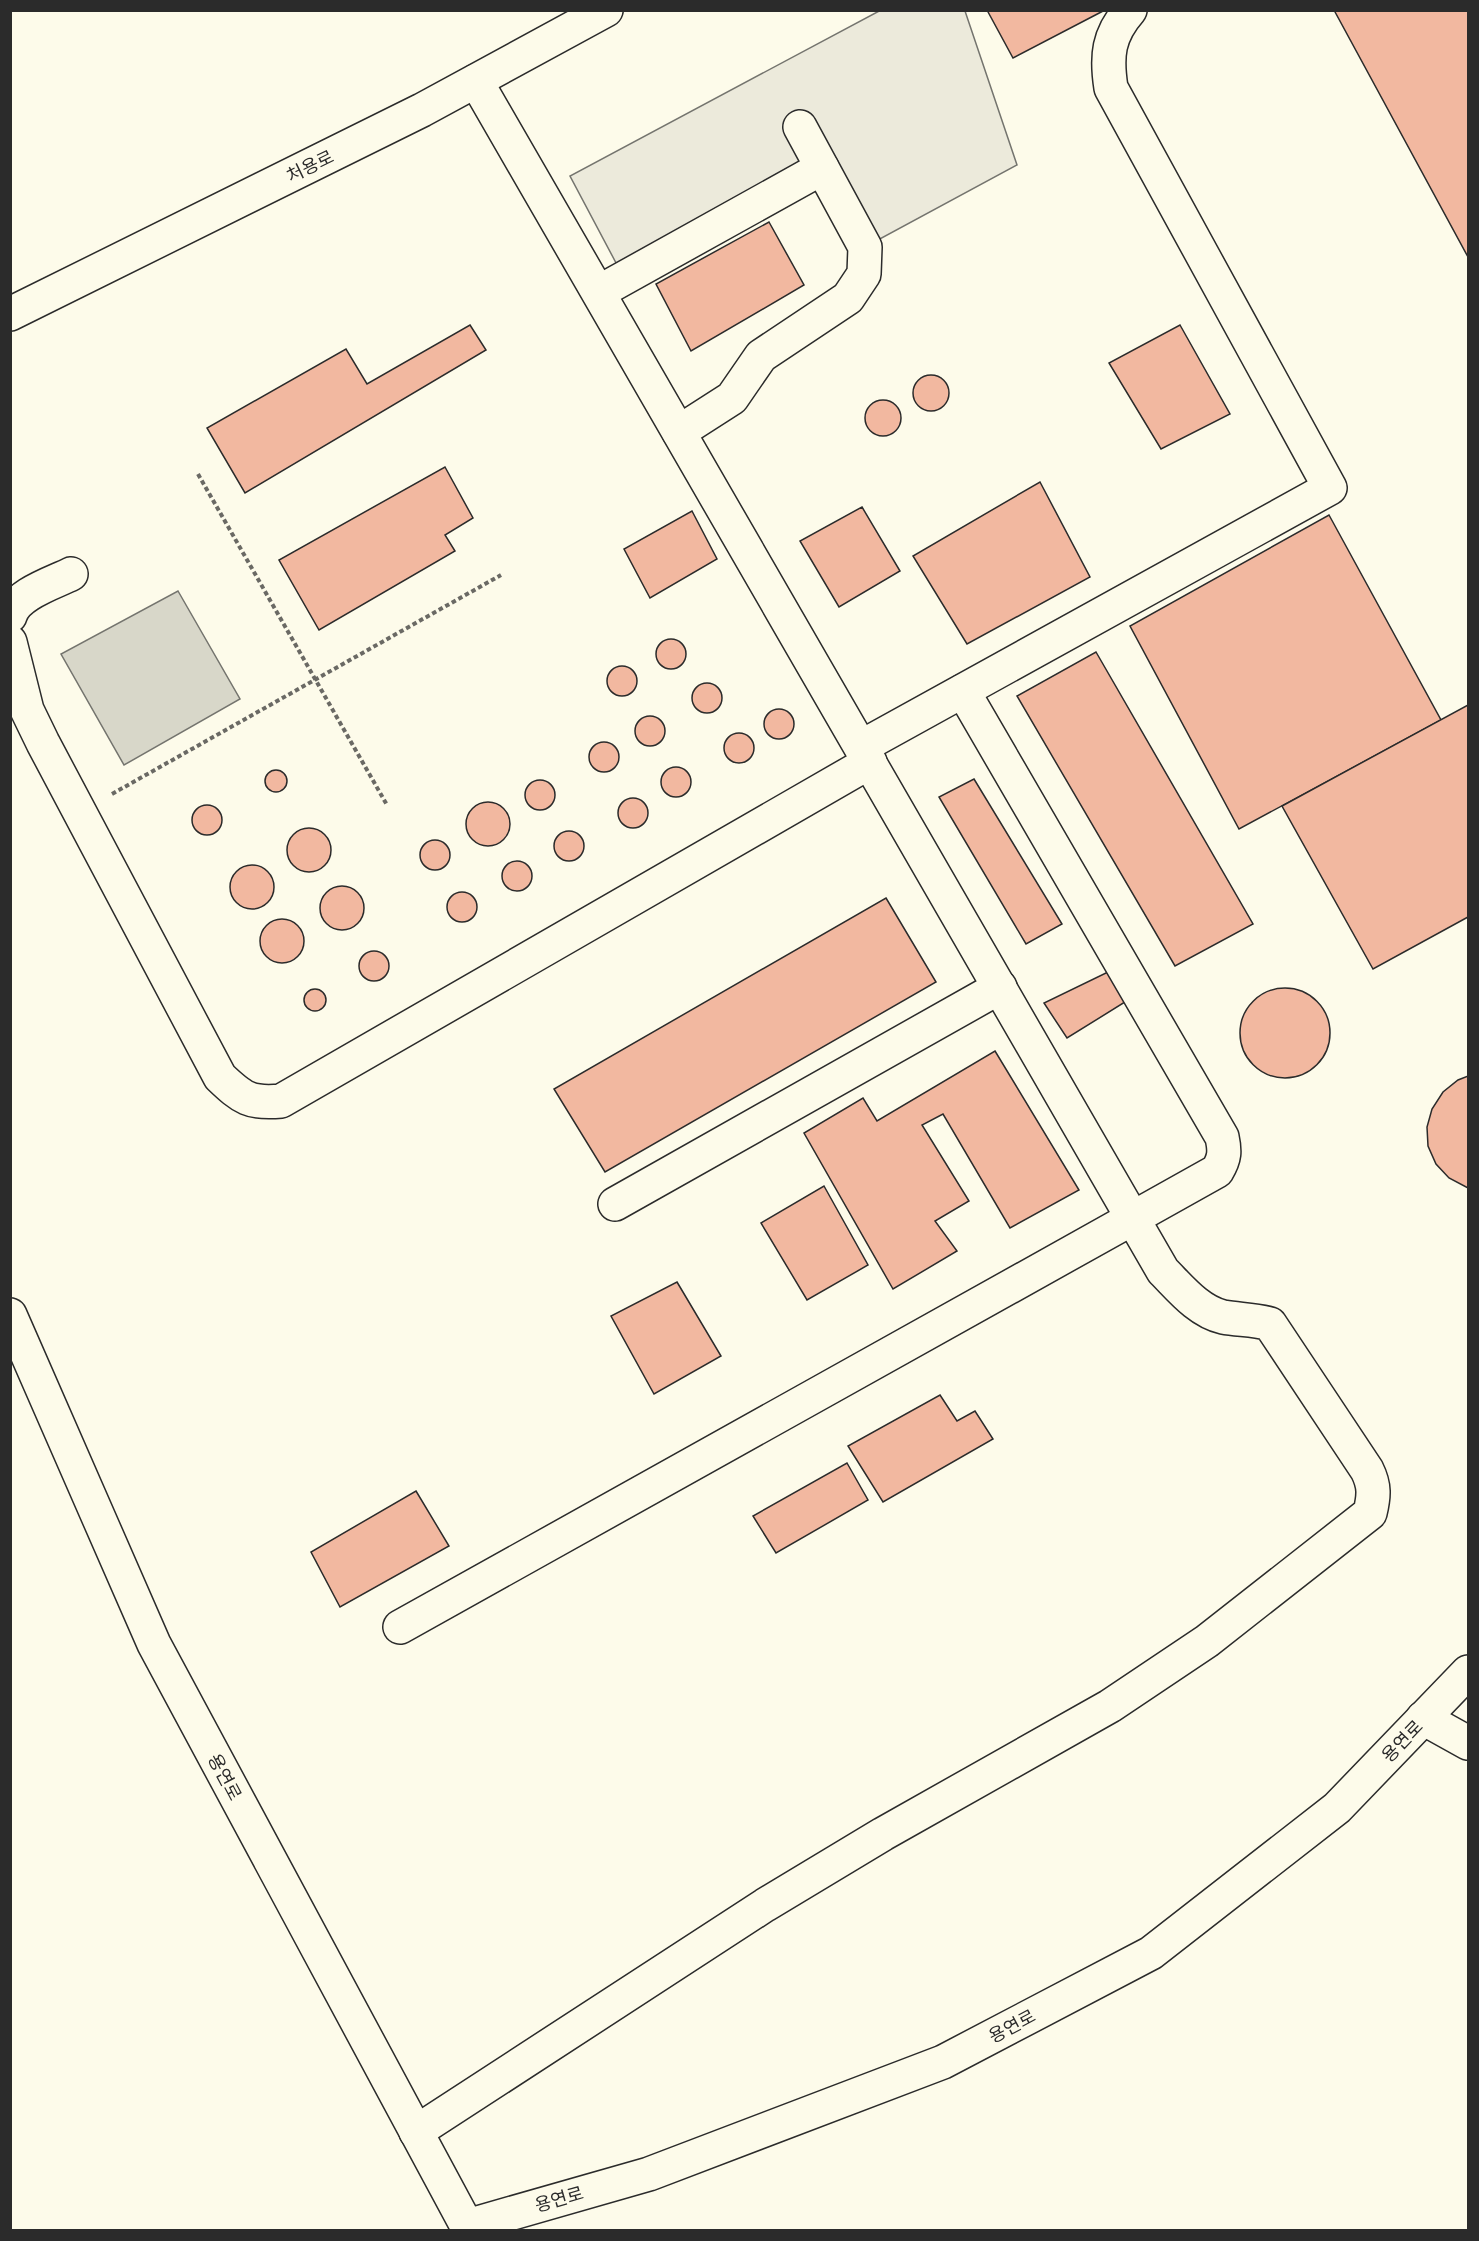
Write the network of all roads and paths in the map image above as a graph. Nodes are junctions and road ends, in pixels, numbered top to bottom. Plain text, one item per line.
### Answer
1 (606, 10) edge
2 (1130, 10) edge
3 (477, 81) junction
4 (800, 127) dead end
5 (822, 168) junction
6 (598, 292) junction
7 (10, 314) edge
8 (680, 432) junction
9 (198, 474) dead end
10 (71, 574) dead end
11 (501, 575) dead end
12 (10, 616) edge
13 (10, 642) edge
14 (315, 678) junction
15 (963, 691) junction
16 (866, 754) junction
17 (387, 805) dead end
18 (80, 813) junction
19 (1000, 987) junction
20 (615, 1204) dead end
21 (1133, 1218) junction
22 (10, 1315) edge
23 (400, 1627) dead end
24 (1468, 1672) edge
25 (1423, 1718) junction
26 (1468, 1743) edge
27 (416, 2132) junction
28 (468, 2228) edge

1 - 3 street, 처용로
2 - 15 street
3 - 6 street
3 - 7 street, 처용로
4 - 5 street
5 - 6 street
5 - 8 street
6 - 8 street
8 - 16 street
9 - 14 path
10 - 12 street
11 - 14 path
13 - 18 street
14 - 17 path
14 - 18 path
15 - 16 street
15 - 21 street
16 - 18 street
16 - 19 street
19 - 20 street
19 - 21 street
21 - 23 street
21 - 27 street
22 - 27 street, 용연로
24 - 25 street, 용연로
25 - 26 street
25 - 28 street, 용연로
27 - 28 street, 용연로

